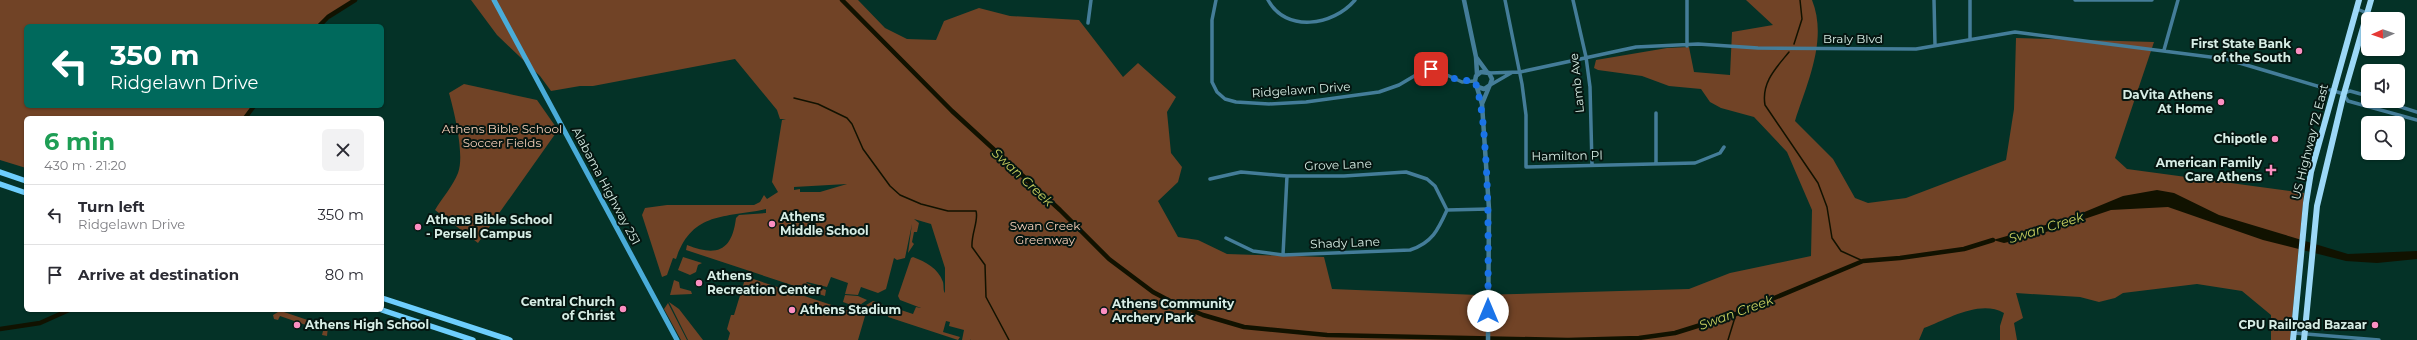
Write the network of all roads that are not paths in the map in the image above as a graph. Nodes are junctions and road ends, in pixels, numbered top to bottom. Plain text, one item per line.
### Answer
1 (494, 0) edge
2 (1091, 0) edge
3 (1216, 0) edge
4 (1268, 0) edge
5 (1355, 0) edge
6 (1464, 0) edge
7 (1505, 0) edge
8 (1573, 0) edge
9 (1687, 0) edge
10 (1934, 0) edge
11 (1970, 0) edge
12 (2075, 0) edge
13 (2113, 0) edge
14 (2121, 0) edge
15 (2152, 0) edge
16 (2178, 0) edge
17 (2359, 0) edge
18 (2370, 0) edge
19 (2357, 9) junction
20 (2367, 12) joint
21 (1088, 23) dead end
22 (2361, 33) edge
23 (1970, 38) junction
24 (1935, 45) junction
25 (1687, 46) junction
26 (2164, 50) junction
27 (1476, 57) junction
28 (1586, 57) junction
29 (1520, 72) junction
30 (1488, 73) junction
31 (1511, 73) junction
32 (1477, 74) junction
33 (1475, 81) junction
34 (1490, 85) junction
35 (1478, 87) junction
36 (2334, 90) junction
37 (2344, 94) junction
38 (2361, 94) edge
39 (1482, 104) junction
40 (2404, 108) edge
41 (2417, 112) edge
42 (1656, 113) dead end
43 (2417, 120) edge
44 (1724, 147) dead end
45 (1656, 164) junction
46 (1592, 165) junction
47 (0, 172) edge
48 (1287, 176) junction
49 (1210, 179) dead end
50 (24, 180) edge
51 (0, 184) edge
52 (24, 191) edge
53 (1489, 209) junction
54 (1447, 210) junction
55 (1226, 238) dead end
56 (1283, 255) junction
57 (384, 299) edge
58 (384, 311) edge
59 (2294, 333) junction
60 (2305, 337) edge
61 (473, 340) edge
62 (510, 340) edge
63 (677, 340) edge
64 (1488, 340) edge
65 (2293, 340) edge
66 (2379, 340) edge

1 - 63 main road, Alabama Highway 251
2 - 21 street
3 - 33 street, Ridgelawn Drive
4 - 5 street
6 - 27 street
7 - 29 street, Hamilton Pl
8 - 28 street, Lamb Ave
9 - 25 street
10 - 24 street
11 - 23 street
12 - 13 street
13 - 14 street
14 - 15 street
16 - 26 street
17 - 19 highway, US Highway 72 East
18 - 20 highway, US Highway 72 East
19 - 20 street
19 - 36 highway, US Highway 72 East
22 - 37 highway, US Highway 72 East
23 - 24 street, Braly Blvd
23 - 26 street, Braly Blvd
24 - 25 street, Braly Blvd
25 - 28 street, Braly Blvd
26 - 36 street, Braly Blvd
27 - 30 street
27 - 32 street
28 - 29 street
28 - 46 street, Lamb Ave
29 - 31 street
29 - 46 street, Hamilton Pl
30 - 31 street
30 - 32 street
30 - 34 street
31 - 34 street
32 - 33 street
33 - 35 street
34 - 35 street
34 - 39 street
35 - 39 street
36 - 37 street, Braly Blvd
36 - 59 highway, US Highway 72 East
37 - 38 street
37 - 43 street
37 - 60 highway, US Highway 72 East
39 - 53 street
40 - 41 street
42 - 45 street
44 - 45 street, Hamilton Pl
45 - 46 street, Hamilton Pl
47 - 50 main road
48 - 49 street, Grove Lane
48 - 54 street, Grove Lane
48 - 56 street
51 - 52 main road
53 - 54 street
53 - 64 street
54 - 56 street, Shady Lane
55 - 56 street, Shady Lane
57 - 62 main road
58 - 61 main road
59 - 60 street
59 - 65 highway, US Highway 72 East
60 - 66 street

